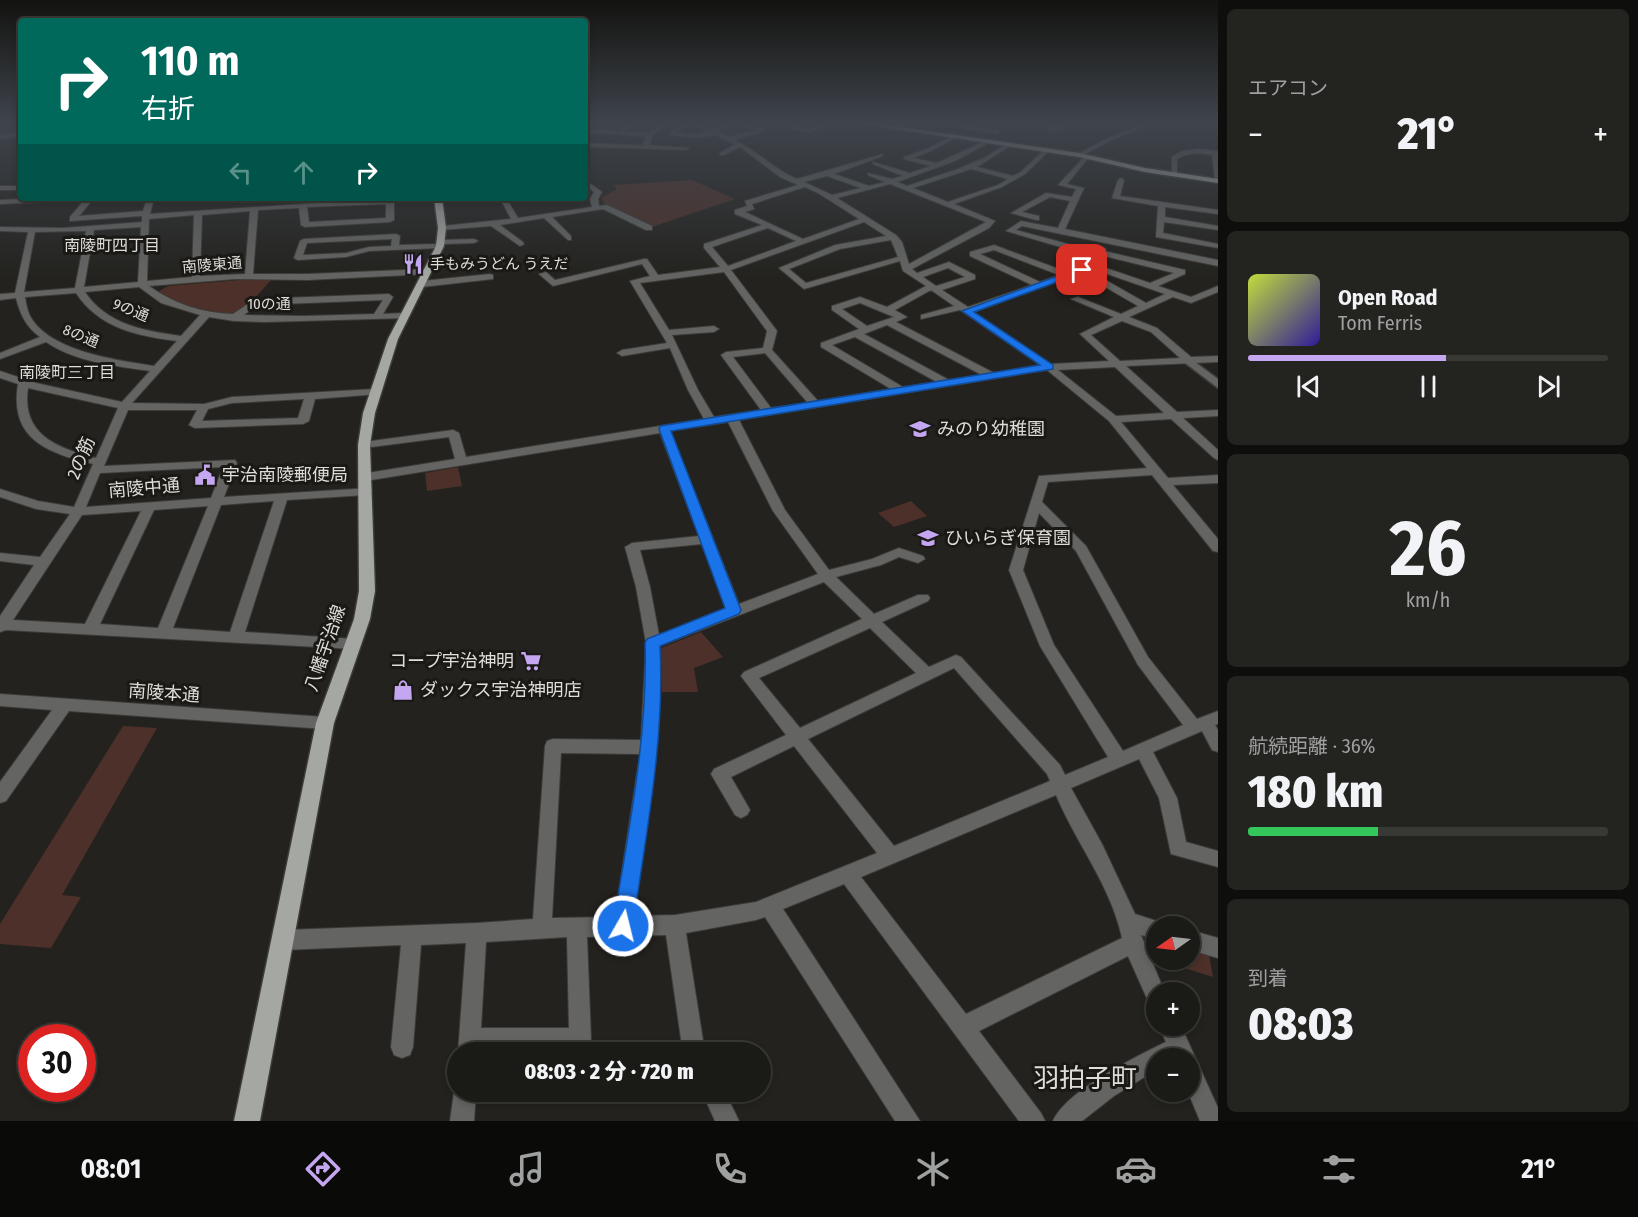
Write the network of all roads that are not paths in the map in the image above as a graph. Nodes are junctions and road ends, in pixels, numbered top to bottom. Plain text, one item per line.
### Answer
1 (779, 173) edge
2 (903, 173) edge
3 (913, 173) edge
4 (953, 173) edge
5 (996, 173) edge
6 (1022, 173) edge
7 (1070, 173) edge
8 (1166, 173) edge
9 (827, 174) joint
10 (870, 174) dead end
11 (908, 175) junction
12 (1174, 175) joint
13 (1013, 178) junction
14 (1121, 180) dead end
15 (1218, 180) edge
16 (889, 181) junction
17 (588, 184) edge
18 (800, 184) junction
19 (0, 188) edge
20 (18, 188) edge
21 (867, 188) junction
22 (907, 188) junction
23 (831, 197) junction
24 (1075, 200) junction
25 (0, 201) edge
26 (18, 201) edge
27 (88, 201) edge
28 (149, 201) edge
29 (378, 201) edge
30 (390, 201) edge
31 (438, 201) edge
32 (503, 201) edge
33 (285, 202) edge
34 (948, 204) junction
35 (1162, 204) junction
36 (303, 207) junction
37 (596, 208) junction
38 (254, 209) junction
39 (1218, 212) edge
40 (198, 213) junction
41 (546, 216) junction
42 (145, 218) junction
43 (866, 219) junction
44 (1162, 219) junction
45 (515, 220) junction
46 (493, 225) junction
47 (769, 225) junction
48 (1063, 227) junction
49 (90, 228) junction
50 (442, 228) junction
51 (649, 228) dead end
52 (1218, 228) edge
53 (0, 229) edge
54 (32, 229) junction
55 (893, 237) junction
56 (568, 238) dead end
57 (1108, 240) junction
58 (474, 241) dead end
59 (803, 242) junction
60 (440, 244) junction
61 (520, 244) dead end
62 (1218, 246) edge
63 (395, 247) junction
64 (1096, 253) junction
65 (1218, 263) edge
66 (904, 264) junction
67 (1086, 267) junction
68 (726, 269) junction
69 (427, 272) junction
70 (543, 274) dead end
71 (249, 275) junction
72 (1066, 275) junction
73 (655, 276) junction
74 (916, 276) junction
75 (490, 277) dead end
76 (196, 280) junction
77 (553, 283) junction
78 (422, 284) junction
79 (142, 285) junction
80 (1039, 285) junction
81 (1151, 286) junction
82 (933, 288) junction
83 (1218, 289) edge
84 (79, 290) junction
85 (561, 291) dead end
86 (1172, 294) junction
87 (19, 295) junction
88 (0, 297) edge
89 (1075, 299) dead end
90 (1145, 306) junction
91 (964, 309) junction
92 (888, 310) junction
93 (207, 313) junction
94 (377, 316) junction
95 (404, 316) junction
96 (924, 317) dead end
97 (1119, 317) junction
98 (234, 318) junction
99 (888, 322) junction
100 (714, 329) dead end
101 (862, 332) junction
102 (666, 333) junction
103 (47, 338) junction
104 (182, 339) junction
105 (673, 345) junction
106 (767, 350) junction
107 (622, 353) dead end
108 (0, 356) edge
109 (1218, 359) edge
110 (1188, 360) junction
111 (1117, 363) junction
112 (1049, 367) junction
113 (156, 369) junction
114 (0, 374) edge
115 (993, 376) junction
116 (947, 383) junction
117 (23, 384) junction
118 (1218, 386) edge
119 (902, 391) junction
120 (375, 392) junction
121 (310, 397) junction
122 (815, 404) junction
123 (124, 406) junction
124 (204, 407) junction
125 (768, 412) junction
126 (1218, 413) edge
127 (1175, 416) junction
128 (732, 418) junction
129 (1113, 419) junction
130 (711, 421) junction
131 (664, 429) junction
132 (364, 445) junction
133 (1218, 456) edge
134 (461, 460) junction
135 (97, 466) junction
136 (1160, 477) junction
137 (1218, 479) edge
138 (366, 484) junction
139 (0, 493) edge
140 (282, 497) junction
141 (217, 500) junction
142 (1036, 503) junction
143 (149, 506) junction
144 (78, 511) junction
145 (706, 539) junction
146 (1218, 548) edge
147 (0, 557) edge
148 (918, 559) dead end
149 (44, 562) junction
150 (826, 576) junction
151 (922, 598) dead end
152 (734, 610) junction
153 (872, 620) junction
154 (1, 625) edge
155 (90, 629) junction
156 (163, 634) junction
157 (236, 637) junction
158 (653, 643) junction
159 (354, 644) junction
160 (927, 674) junction
161 (0, 700) edge
162 (64, 705) junction
163 (1206, 721) edge
164 (325, 723) junction
165 (797, 738) junction
166 (1218, 745) edge
167 (649, 747) junction
168 (1142, 748) junction
169 (1119, 759) junction
170 (1060, 784) junction
171 (0, 796) edge
172 (741, 810) dead end
173 (891, 856) junction
174 (1218, 859) edge
175 (848, 874) junction
176 (770, 907) junction
177 (1128, 921) junction
178 (675, 925) junction
179 (623, 926) junction
180 (1146, 927) edge
181 (542, 928) junction
182 (577, 929) junction
183 (477, 933) junction
184 (412, 936) junction
185 (284, 940) junction
186 (1133, 943) junction
187 (1200, 943) edge
188 (1218, 948) edge
189 (1150, 982) edge
190 (963, 1027) junction
191 (470, 1042) edge
192 (533, 1042) edge
193 (692, 1042) edge
194 (402, 1047) dead end
195 (1146, 1065) edge
196 (1200, 1093) edge
197 (464, 1102) edge
198 (718, 1102) edge
199 (247, 1121) edge
200 (462, 1121) edge
201 (727, 1121) edge
202 (908, 1121) edge
203 (1033, 1121) edge
204 (1065, 1121) edge
205 (1212, 1121) edge

1 - 18 street
2 - 11 street
3 - 11 street
4 - 22 street
5 - 13 street
6 - 13 street
7 - 24 street
8 - 12 main road
9 - 18 street
9 - 21 street
10 - 16 street
11 - 16 street
12 - 15 main road
13 - 34 street
14 - 35 street
16 - 21 street
16 - 22 street
17 - 37 street
18 - 23 street
18 - 47 street
19 - 20 street
21 - 23 street
22 - 34 street
23 - 43 street
24 - 48 street
24 - 48 street
25 - 26 street
27 - 42 street
28 - 42 street
29 - 36 street
30 - 36 street
31 - 50 main road, 八幡宇治線
32 - 45 street
33 - 36 street
33 - 38 street
34 - 66 street
35 - 39 street
35 - 44 street
37 - 41 street
37 - 51 street
38 - 40 street
38 - 71 street
40 - 42 street
40 - 76 street
41 - 45 street
41 - 56 street
42 - 49 street
42 - 79 street
43 - 55 street
43 - 59 street
44 - 52 street
44 - 62 street
45 - 46 street
46 - 50 street
46 - 61 street
47 - 59 street
47 - 68 street
48 - 57 street
48 - 64 street
49 - 54 street
49 - 84 street
50 - 60 main road, 八幡宇治線
53 - 54 street
54 - 87 street
55 - 66 street
55 - 66 street
57 - 64 street
57 - 65 street
58 - 60 street
59 - 68 street
60 - 63 street
60 - 69 main road, 八幡宇治線
63 - 63 street
64 - 67 street
64 - 81 street
66 - 74 street
67 - 72 street
67 - 81 street
67 - 90 street
68 - 73 street
68 - 106 street
69 - 71 street, 南陵東通
69 - 78 main road, 八幡宇治線
70 - 77 street
71 - 76 street, 南陵東通
72 - 80 street
72 - 80 street
73 - 77 street
73 - 102 street
74 - 82 street
74 - 82 street
75 - 78 street
76 - 79 street, 南陵東通
77 - 85 street
78 - 95 main road, 八幡宇治線
79 - 84 street, 南陵東通
79 - 93 street, 10の通
80 - 91 street
81 - 86 street
82 - 91 street
82 - 92 street
83 - 86 street
84 - 87 street, 南陵東通
84 - 104 street, 9の通
86 - 90 street
87 - 88 street, 南陵東通
87 - 103 street, 8の通
89 - 97 street
90 - 97 street
91 - 96 street
91 - 112 street
92 - 99 street
92 - 101 street
93 - 98 street, 10の通
93 - 104 street, 2の筋
94 - 95 street, 10の通
94 - 98 street, 10の通
94 - 98 street
95 - 120 main road, 八幡宇治線
97 - 110 street
97 - 111 street
99 - 101 street
99 - 115 street
100 - 102 street
101 - 116 street
101 - 119 street
102 - 105 street
103 - 108 street
103 - 113 street, 8の通
104 - 113 street, 2の筋
105 - 107 street
105 - 130 street
106 - 122 street
106 - 125 street
109 - 110 street, 南陵中通
110 - 111 street, 南陵中通
110 - 118 street
111 - 112 street, 南陵中通
111 - 127 street
112 - 115 street, 南陵中通
112 - 129 street
113 - 123 street, 2の筋
114 - 117 street
115 - 116 street, 南陵中通
116 - 119 street, 南陵中通
117 - 123 street
117 - 135 street
119 - 122 street, 南陵中通
120 - 121 street
120 - 132 main road, 八幡宇治線
121 - 124 street
121 - 124 street
122 - 125 street, 南陵中通
123 - 124 street
123 - 135 street, 2の筋
125 - 128 street, 南陵中通
126 - 127 street
127 - 129 street
127 - 133 street
128 - 130 street, 南陵中通
128 - 150 street
129 - 136 street
130 - 131 street, 南陵中通
131 - 134 street, 南陵中通
131 - 145 street
132 - 134 street
132 - 138 main road, 八幡宇治線
134 - 138 street, 南陵中通
135 - 141 street
135 - 144 street, 2の筋
136 - 137 street
136 - 142 street
136 - 146 street
138 - 140 street, 南陵中通
138 - 159 main road, 八幡宇治線
139 - 144 street, 南陵中通
140 - 141 street, 南陵中通
140 - 157 street
141 - 143 street, 南陵中通
141 - 156 street
142 - 163 street
142 - 169 street
143 - 144 street, 南陵中通
143 - 155 street
144 - 149 street, 2の筋
145 - 152 street
145 - 158 street
147 - 149 street
148 - 150 street
149 - 154 street, 2の筋
150 - 152 street
150 - 153 street
151 - 153 street
152 - 158 street
153 - 160 street
153 - 165 street
154 - 155 street
155 - 156 street
156 - 157 street
157 - 159 street
158 - 167 street
159 - 164 main road, 八幡宇治線
160 - 165 street
160 - 170 street
161 - 162 street, 南陵本通
162 - 164 street, 南陵本通
162 - 171 street
163 - 166 street
163 - 168 street
164 - 185 main road, 八幡宇治線
165 - 172 street
165 - 173 street
167 - 179 street
167 - 181 street
168 - 169 street
168 - 174 street
169 - 170 street
170 - 173 street
170 - 177 street
173 - 175 street
175 - 176 street
175 - 190 street
176 - 178 street
176 - 202 street
177 - 180 street
177 - 186 street
178 - 179 street
178 - 193 street
179 - 182 street
181 - 182 street
181 - 183 street
182 - 192 street
183 - 184 street
183 - 191 street
184 - 185 street
184 - 194 street
185 - 199 main road, 八幡宇治線
186 - 189 street
186 - 190 street
187 - 188 street
190 - 203 street
195 - 204 street
196 - 205 street
197 - 200 street
198 - 201 street

